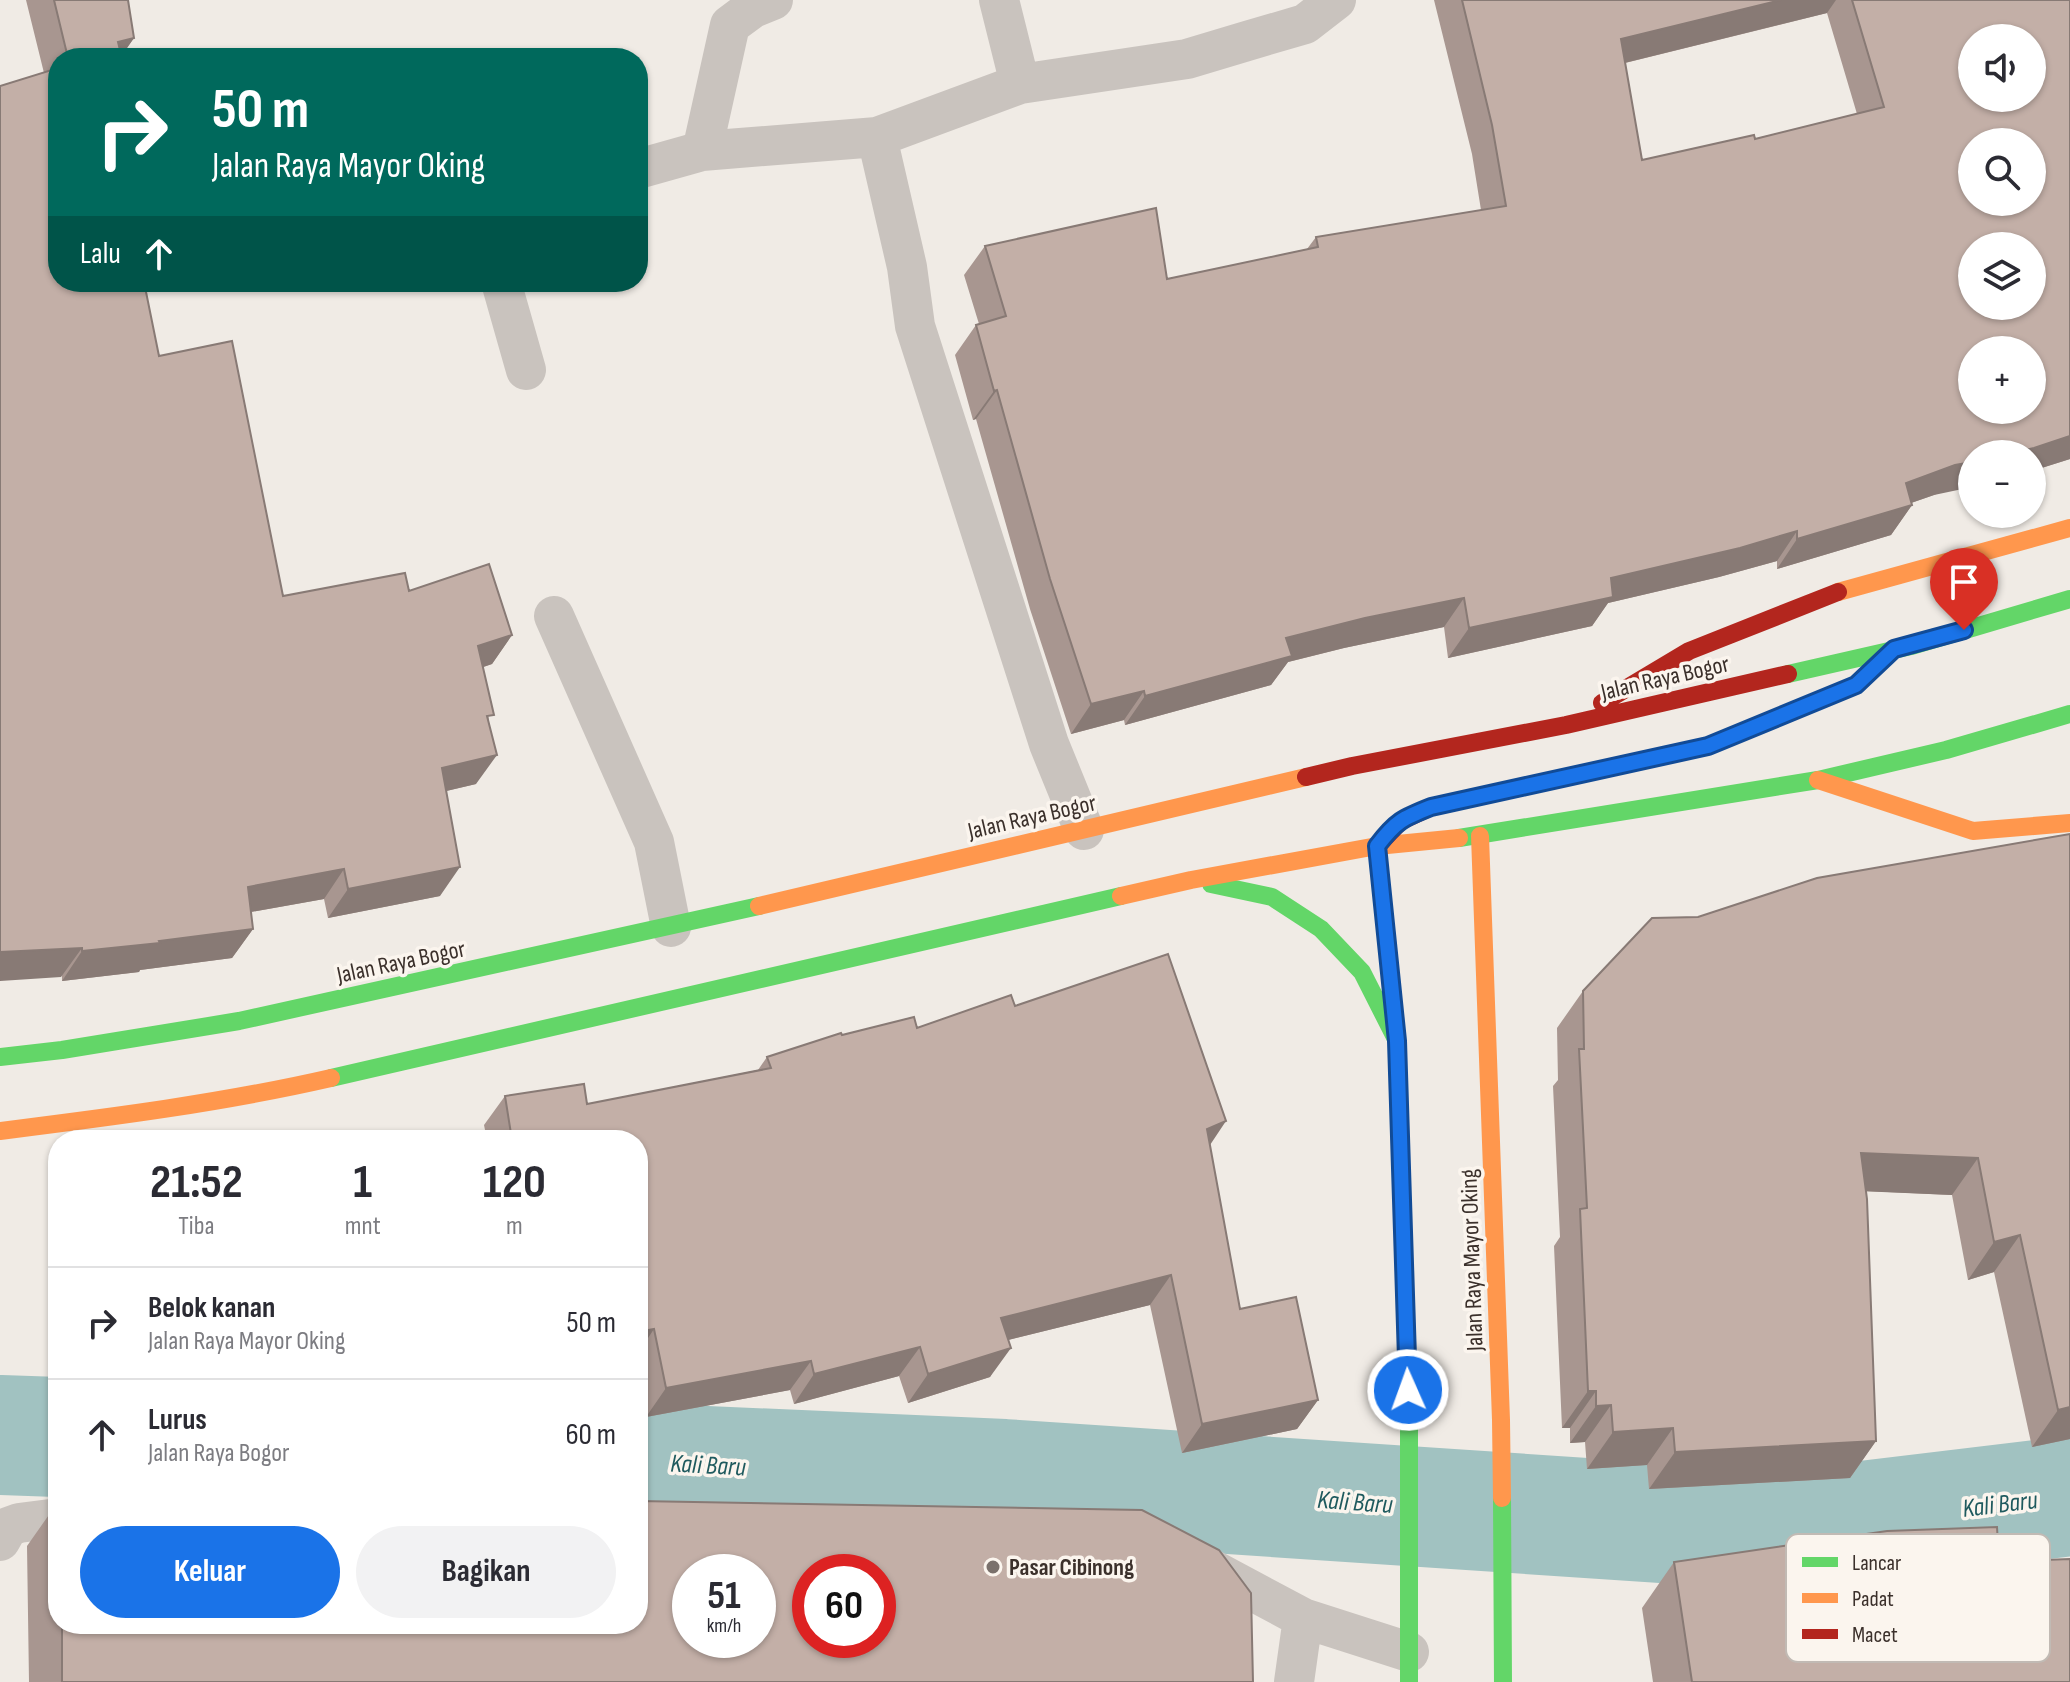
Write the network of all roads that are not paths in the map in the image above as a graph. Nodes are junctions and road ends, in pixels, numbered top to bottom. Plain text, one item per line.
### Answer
1 (773, 0) edge
2 (999, 0) edge
3 (1336, 0) edge
4 (1020, 84) junction
5 (877, 137) junction
6 (702, 151) junction
7 (648, 166) edge
8 (504, 292) edge
9 (526, 370) dead end
10 (2070, 528) edge
11 (2070, 599) edge
12 (554, 616) dead end
13 (1902, 648) junction
14 (2070, 714) edge
15 (1566, 725) junction
16 (1818, 780) junction
17 (2070, 823) edge
18 (1084, 830) junction
19 (1480, 836) junction
20 (1377, 846) junction
21 (1191, 880) junction
22 (671, 927) junction
23 (1397, 1041) junction
24 (0, 1057) edge
25 (48, 1130) edge
26 (82, 1130) edge
27 (0, 1131) edge
28 (48, 1519) edge
29 (0, 1541) edge
30 (1162, 1547) edge
31 (1303, 1618) junction
32 (1409, 1667) edge
33 (1294, 1682) edge
34 (1503, 1682) edge

1 - 6 lane
2 - 4 lane
3 - 4 lane
4 - 5 lane
5 - 6 lane
5 - 18 lane
6 - 7 lane
8 - 9 lane
10 - 15 main road
11 - 13 main road, Jalan Raya Bogor
12 - 22 lane
13 - 15 main road, Jalan Raya Bogor
13 - 20 main road
14 - 16 main road
15 - 18 main road, Jalan Raya Bogor
16 - 17 main road
16 - 19 main road
18 - 22 main road, Jalan Raya Bogor
19 - 20 main road
19 - 34 main road, Jalan Raya Mayor Oking
20 - 21 main road
20 - 23 main road
21 - 23 main road
21 - 26 main road
22 - 24 main road, Jalan Raya Bogor
23 - 32 main road
25 - 27 main road
28 - 29 lane
30 - 31 lane
31 - 32 lane
31 - 33 lane

